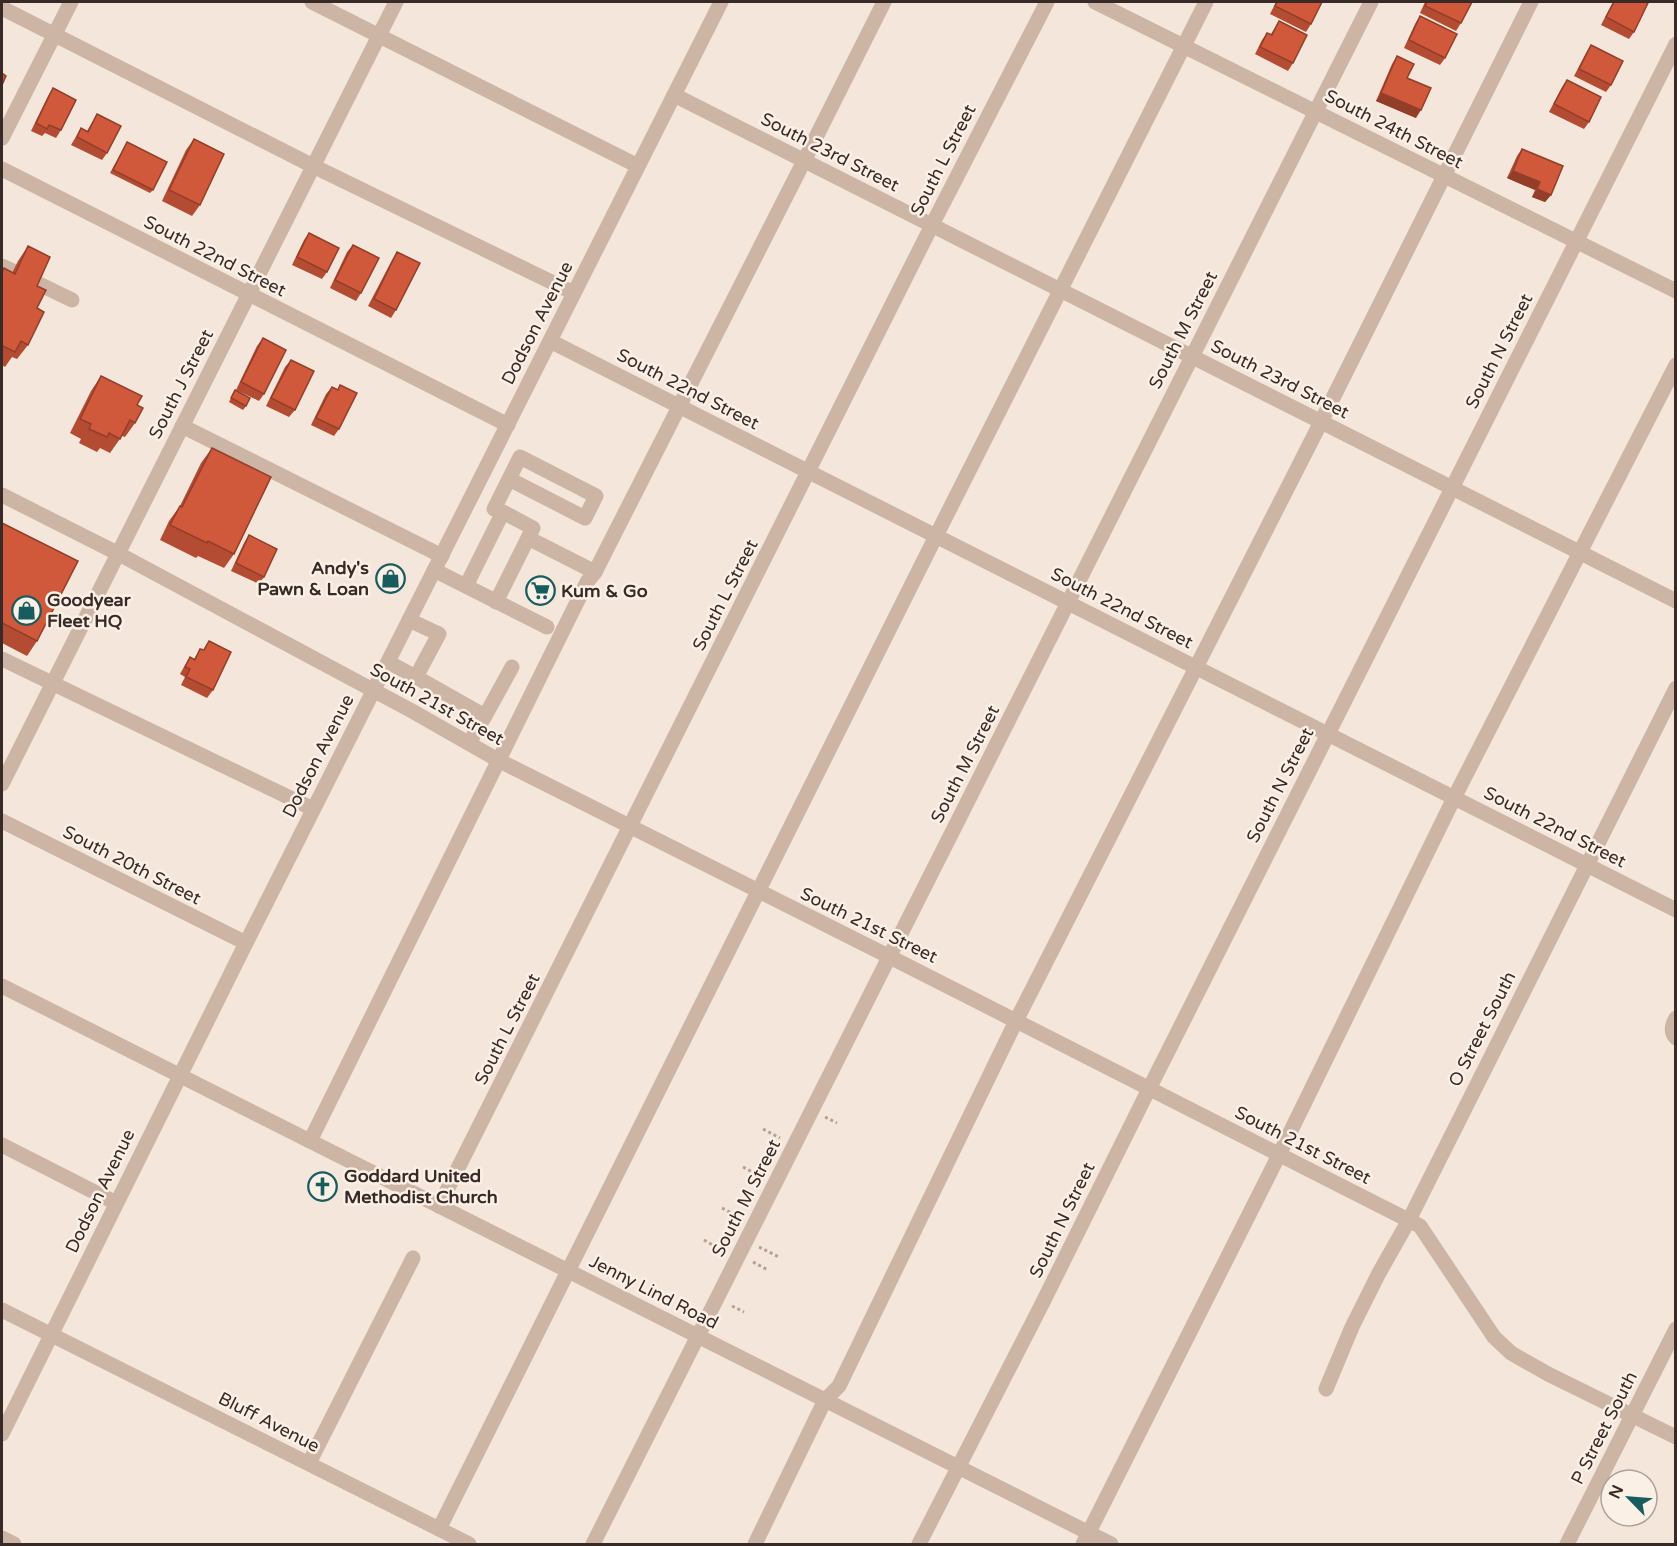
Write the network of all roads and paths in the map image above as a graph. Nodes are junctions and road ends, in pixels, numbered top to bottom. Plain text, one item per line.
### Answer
1 (70, 2) edge
2 (312, 2) edge
3 (396, 2) edge
4 (721, 2) edge
5 (884, 2) edge
6 (1047, 2) edge
7 (1095, 2) edge
8 (1206, 2) edge
9 (1371, 2) edge
10 (1531, 2) edge
11 (2, 8) edge
12 (54, 34) junction
13 (379, 35) junction
14 (1676, 44) edge
15 (1183, 46) junction
16 (674, 95) junction
17 (1315, 111) junction
18 (2, 138) edge
19 (804, 161) junction
20 (313, 166) junction
21 (639, 166) junction
22 (2, 170) edge
23 (1444, 176) junction
24 (932, 225) junction
25 (1576, 242) junction
26 (35, 282) edge
27 (1060, 290) junction
28 (1676, 291) edge
29 (574, 293) junction
30 (249, 295) junction
31 (72, 300) dead end
32 (550, 341) junction
33 (1192, 356) junction
34 (1676, 365) edge
35 (679, 406) junction
36 (1321, 422) junction
37 (508, 425) junction
38 (182, 426) junction
39 (494, 453) junction
40 (516, 465) junction
41 (808, 472) junction
42 (508, 479) junction
43 (1451, 489) junction
44 (2, 495) edge
45 (471, 498) junction
46 (499, 511) junction
47 (936, 536) junction
48 (528, 538) junction
49 (117, 553) junction
50 (1580, 553) junction
51 (442, 556) junction
52 (435, 570) junction
53 (595, 572) junction
54 (466, 586) junction
55 (1676, 601) edge
56 (496, 602) junction
57 (1068, 603) junction
58 (409, 620) junction
59 (546, 627) dead end
60 (2, 659) edge
61 (388, 662) junction
62 (512, 667) dead end
63 (1196, 668) junction
64 (416, 677) junction
65 (52, 684) junction
66 (1676, 688) edge
67 (373, 692) junction
68 (486, 716) junction
69 (1328, 734) junction
70 (469, 743) junction
71 (498, 760) junction
72 (2, 784) edge
73 (1454, 798) junction
74 (314, 809) junction
75 (2, 820) edge
76 (630, 827) junction
77 (1586, 864) junction
78 (759, 892) junction
79 (1676, 910) edge
80 (246, 943) junction
81 (890, 957) junction
82 (2, 986) edge
83 (1676, 1018) edge
84 (1016, 1021) junction
85 (1674, 1037) edge
86 (179, 1076) junction
87 (1149, 1089) junction
88 (310, 1141) junction
89 (2, 1145) edge
90 (1279, 1155) junction
91 (116, 1203) junction
92 (439, 1206) junction
93 (1409, 1221) junction
94 (704, 1240) dead end
95 (747, 1241) junction
96 (718, 1248) dead end
97 (779, 1257) dead end
98 (413, 1258) dead end
99 (568, 1270) junction
100 (2, 1310) edge
101 (1676, 1329) edge
102 (51, 1334) junction
103 (699, 1336) junction
104 (1326, 1389) dead end
105 (825, 1400) junction
106 (1632, 1415) junction
107 (2, 1434) edge
108 (1676, 1437) edge
109 (309, 1463) junction
110 (958, 1467) junction
111 (439, 1529) junction
112 (2, 1538) edge
113 (1085, 1539) edge
114 (14, 1545) edge
115 (470, 1545) edge
116 (593, 1545) edge
117 (755, 1545) edge
118 (919, 1545) edge
119 (1111, 1545) edge
120 (1567, 1545) edge

1 - 12 street
2 - 13 street
3 - 13 street, South J Street
4 - 16 street, Dodson Avenue
5 - 19 street
6 - 24 street, South L Street
7 - 15 street, South 24th Street
8 - 15 street
9 - 17 street, South M Street
10 - 23 street
11 - 12 street
12 - 18 street
12 - 20 street
13 - 20 street, South J Street
13 - 21 street
14 - 25 street, South N Street
15 - 17 street, South 24th Street
15 - 27 street
16 - 19 street, South 23rd Street
16 - 21 street, Dodson Avenue
17 - 23 street, South 24th Street
17 - 33 street, South M Street
19 - 24 street, South 23rd Street
19 - 35 street
20 - 29 street
20 - 30 street, South J Street
21 - 29 street, Dodson Avenue
22 - 30 street, South 22nd Street
23 - 25 street, South 24th Street
23 - 36 street
24 - 27 street, South 23rd Street
24 - 41 street, South L Street
25 - 28 street, South 24th Street
25 - 43 street, South N Street
26 - 31 street
27 - 33 street, South 23rd Street
27 - 47 street
29 - 32 street, Dodson Avenue
30 - 37 street, South 22nd Street
30 - 38 street, South J Street
32 - 35 street, South 22nd Street
32 - 37 street, Dodson Avenue
33 - 36 street, South 23rd Street
33 - 57 street, South M Street
34 - 50 street
35 - 41 street, South 22nd Street
35 - 53 street
36 - 43 street, South 23rd Street
36 - 63 street
37 - 39 street, Dodson Avenue
38 - 49 street, South J Street
38 - 51 street
39 - 40 street
39 - 45 street, Dodson Avenue
40 - 42 street
40 - 42 street
41 - 47 street, South 22nd Street
41 - 76 street, South L Street
42 - 46 street
43 - 50 street, South 23rd Street
43 - 69 street, South N Street
44 - 49 street, South 21st Street
45 - 46 street
45 - 51 street, Dodson Avenue
46 - 48 street
46 - 54 street
47 - 57 street, South 22nd Street
47 - 78 street
48 - 53 street
48 - 56 street
49 - 65 street, South J Street
49 - 67 street, South 21st Street
50 - 55 street, South 23rd Street
50 - 73 street
51 - 52 street, Dodson Avenue
52 - 54 street
52 - 58 street, Dodson Avenue
53 - 71 street
54 - 56 street
56 - 59 street
57 - 63 street, South 22nd Street
57 - 81 street, South M Street
58 - 61 street, Dodson Avenue
58 - 64 street
60 - 65 street
61 - 64 street
61 - 67 street, Dodson Avenue
62 - 68 street
63 - 69 street, South 22nd Street
63 - 84 street
64 - 68 street
65 - 72 street, South J Street
65 - 74 street
66 - 77 street, O Street South
67 - 70 street, South 21st Street
67 - 74 street, Dodson Avenue
68 - 70 street
69 - 73 street, South 22nd Street
69 - 87 street, South N Street
70 - 71 street, South 21st Street
71 - 76 street, South 21st Street
71 - 88 street
73 - 77 street, South 22nd Street
73 - 90 street
74 - 80 street, Dodson Avenue
75 - 80 street, South 20th Street
76 - 78 street, South 21st Street
76 - 92 street, South L Street
77 - 79 street, South 22nd Street
77 - 93 street, O Street South
78 - 81 street, South 21st Street
78 - 99 street
80 - 86 street, Dodson Avenue
81 - 84 street, South 21st Street
81 - 95 street, South M Street
82 - 86 street, Jenny Lind Road
83 - 85 street
84 - 87 street, South 21st Street
84 - 105 street
86 - 88 street, Jenny Lind Road
86 - 91 street, Dodson Avenue
87 - 90 street, South 21st Street
87 - 110 street, South N Street
88 - 92 street, Jenny Lind Road
89 - 91 street
90 - 93 street, South 21st Street
90 - 113 street
91 - 102 street, Dodson Avenue
92 - 99 street, Jenny Lind Road
93 - 104 street, O Street South
93 - 106 street, South 21st Street
94 - 96 path
95 - 97 path
95 - 103 street, South M Street
98 - 109 street
99 - 103 street, Jenny Lind Road
99 - 111 street
100 - 102 street, Bluff Avenue
101 - 106 street, P Street South
102 - 107 street, Dodson Avenue
102 - 109 street, Bluff Avenue
103 - 105 street, Jenny Lind Road
103 - 116 street, South M Street
105 - 110 street, Jenny Lind Road
105 - 117 street
106 - 108 street, South 21st Street
106 - 120 street, P Street South
109 - 111 street, Bluff Avenue
110 - 113 street, Jenny Lind Road
110 - 118 street, South N Street
111 - 115 street, Bluff Avenue
112 - 114 street
113 - 119 street, Jenny Lind Road

